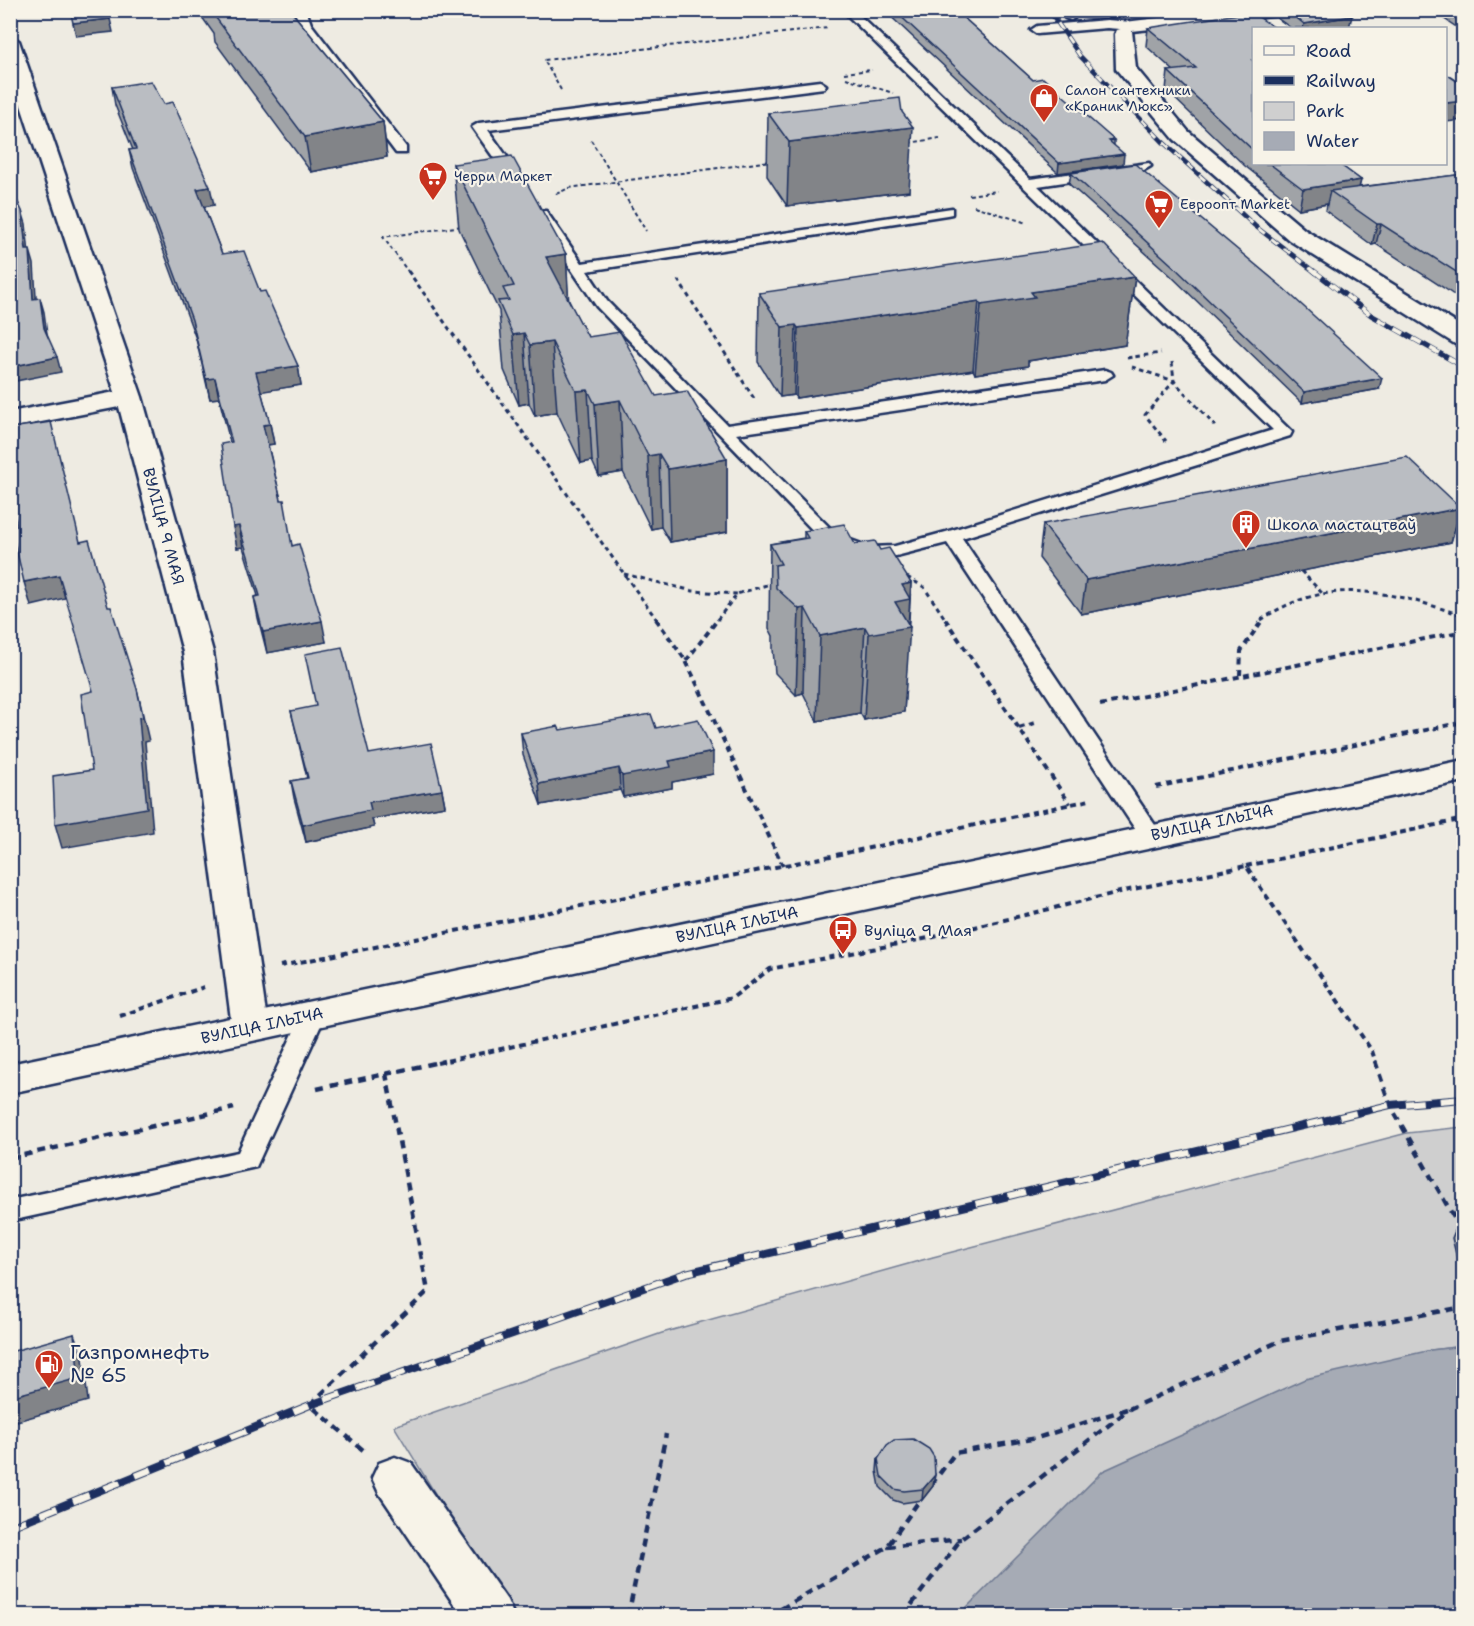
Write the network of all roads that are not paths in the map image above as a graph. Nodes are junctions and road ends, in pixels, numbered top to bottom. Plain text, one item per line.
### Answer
1 (300, 10) edge
2 (847, 10) edge
3 (1281, 10) edge
4 (1242, 12) edge
5 (1036, 30) dead end
6 (1128, 30) junction
7 (10, 41) edge
8 (820, 85) road end
9 (401, 150) dead end
10 (1144, 166) dead end
11 (1027, 184) junction
12 (947, 211) dead end
13 (578, 268) junction
14 (1464, 339) edge
15 (1108, 368) road end
16 (129, 397) junction
17 (10, 420) edge
18 (723, 431) junction
19 (952, 536) junction
20 (1464, 770) edge
21 (1151, 836) junction
22 (314, 1014) junction
23 (250, 1028) junction
24 (10, 1079) edge
25 (10, 1211) edge
26 (395, 1478) road end
27 (490, 1616) edge

1 - 9 lane
2 - 11 lane
3 - 4 street
4 - 6 street
5 - 6 lane
6 - 14 street
7 - 16 street, ВУЛІЦА 9 МАЯ
8 - 13 lane
10 - 11 lane
11 - 19 lane
12 - 13 lane
13 - 18 lane
15 - 18 lane
16 - 17 street
16 - 23 street, ВУЛІЦА 9 МАЯ
18 - 19 lane
19 - 21 lane
20 - 21 street, ВУЛІЦА ІЛЬІЧА
21 - 22 street, ВУЛІЦА ІЛЬІЧА
22 - 23 street, ВУЛІЦА ІЛЬІЧА
22 - 25 lane
23 - 24 street, ВУЛІЦА ІЛЬІЧА
26 - 27 street

